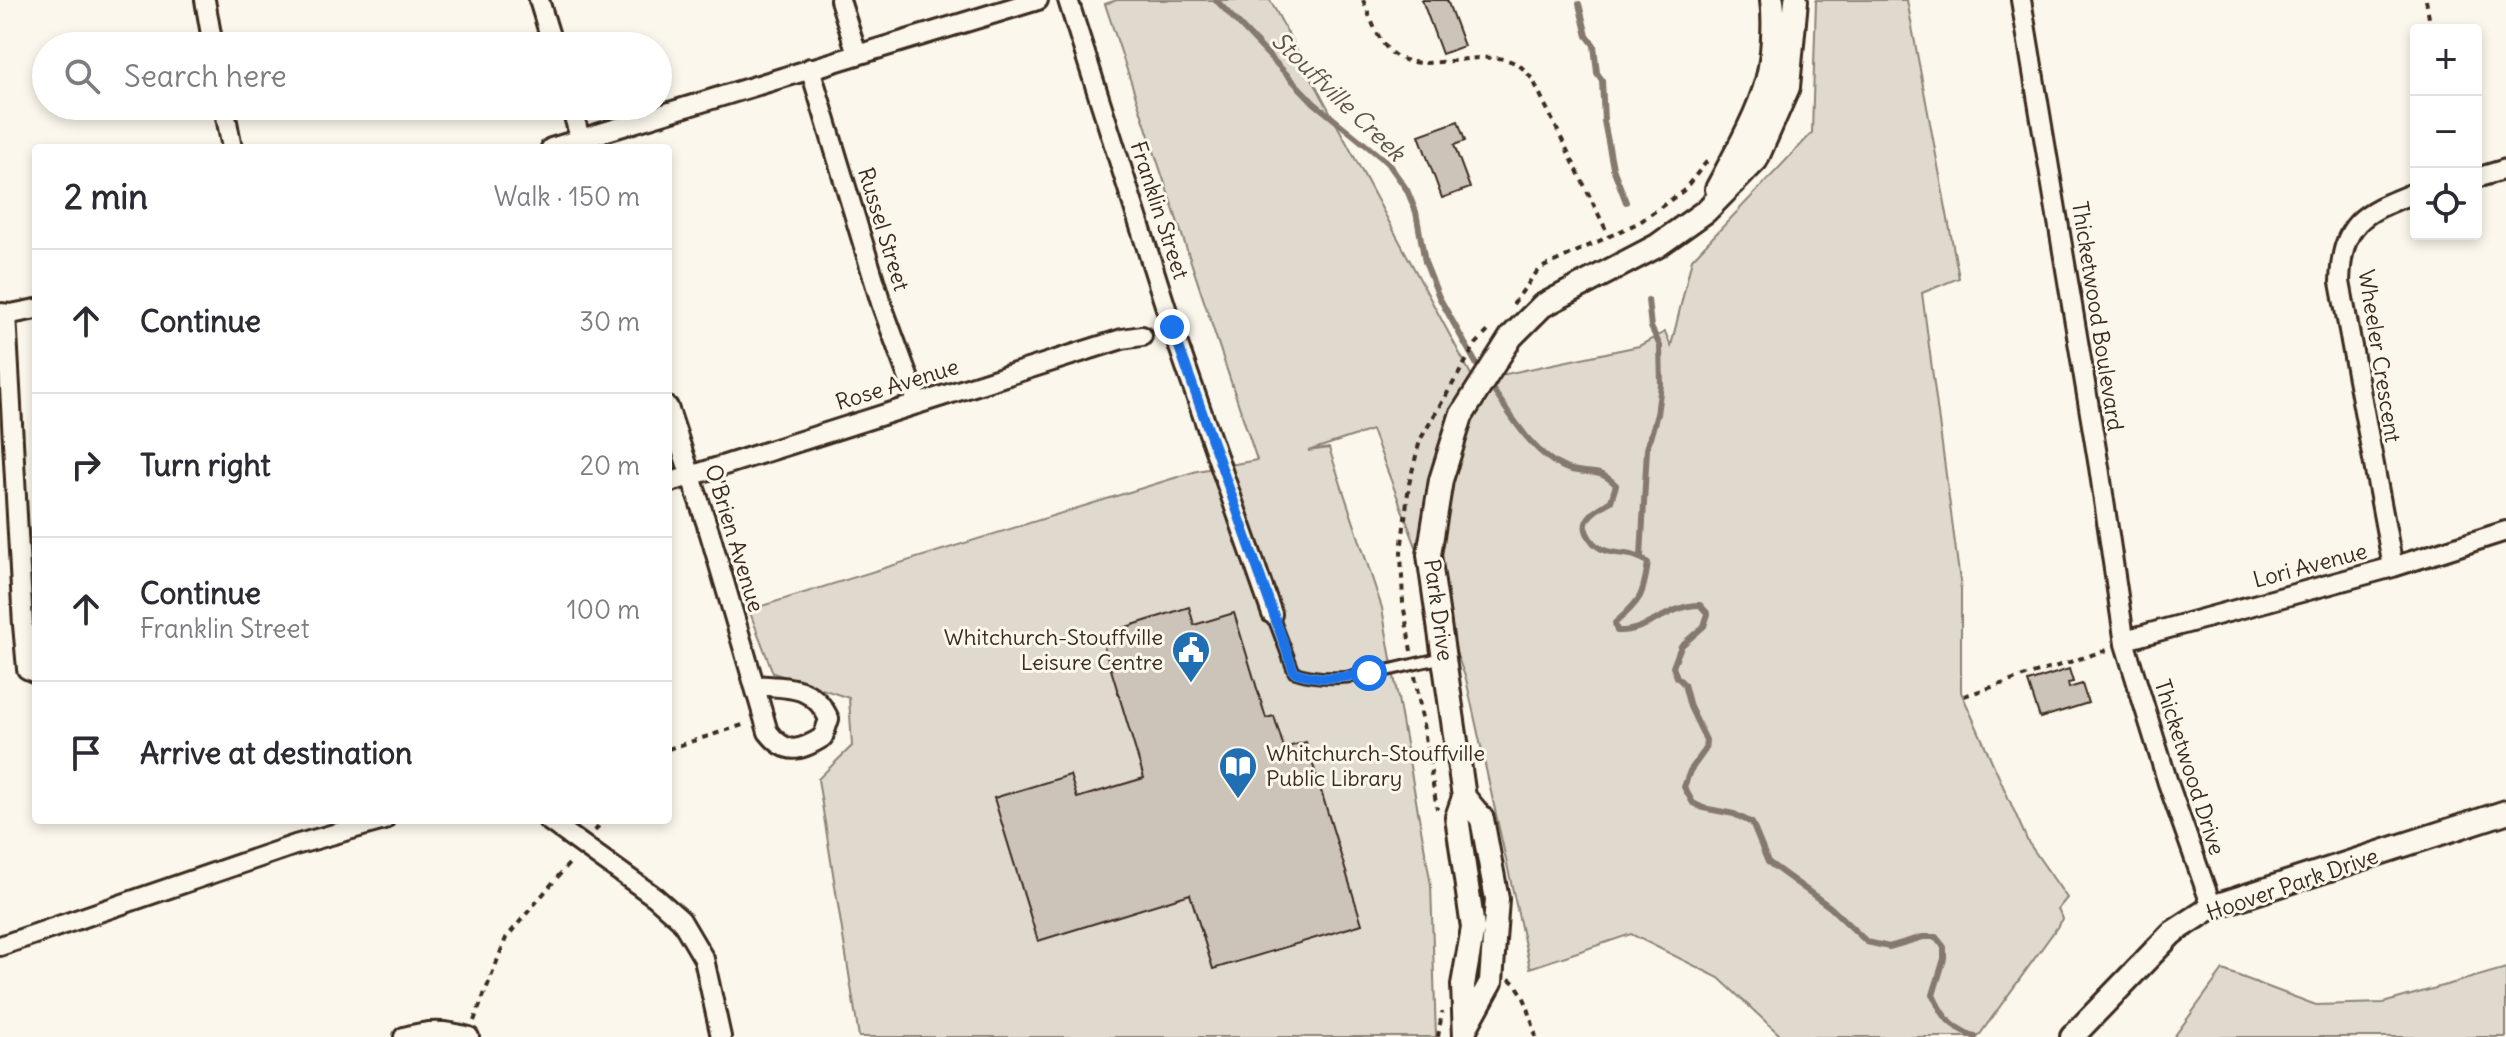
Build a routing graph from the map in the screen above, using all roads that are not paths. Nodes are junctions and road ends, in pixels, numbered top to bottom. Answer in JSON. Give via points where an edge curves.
{"nodes":[{"id":1,"x":205,"y":0,"type":"edge"},
{"id":2,"x":539,"y":0,"type":"edge"},
{"id":3,"x":840,"y":0,"type":"edge"},
{"id":4,"x":1038,"y":0,"type":"edge"},
{"id":5,"x":1068,"y":0,"type":"edge"},
{"id":6,"x":1772,"y":0,"type":"edge"},
{"id":7,"x":1796,"y":0,"type":"edge"},
{"id":8,"x":2021,"y":0,"type":"edge"},
{"id":9,"x":211,"y":32,"type":"edge"},
{"id":10,"x":549,"y":32,"type":"edge"},
{"id":11,"x":857,"y":54,"type":"junction"},
{"id":12,"x":810,"y":68,"type":"junction"},
{"id":13,"x":672,"y":113,"type":"edge"},
{"id":14,"x":227,"y":120,"type":"edge"},
{"id":15,"x":575,"y":120,"type":"edge"},
{"id":16,"x":652,"y":120,"type":"edge"},
{"id":17,"x":582,"y":143,"type":"edge"},
{"id":18,"x":231,"y":144,"type":"edge"},
{"id":19,"x":2506,"y":169,"type":"edge"},
{"id":20,"x":2482,"y":176,"type":"edge"},
{"id":21,"x":2410,"y":194,"type":"edge"},
{"id":22,"x":1706,"y":211,"type":"junction"},
{"id":23,"x":32,"y":309,"type":"edge"},
{"id":24,"x":3,"y":313,"type":"edge"},
{"id":25,"x":1142,"y":336,"type":"dead end"},
{"id":26,"x":918,"y":404,"type":"junction"},
{"id":27,"x":672,"y":419,"type":"edge"},
{"id":28,"x":690,"y":475,"type":"junction"},
{"id":29,"x":672,"y":482,"type":"edge"},
{"id":30,"x":2506,"y":531,"type":"edge"},
{"id":31,"x":2393,"y":567,"type":"junction"},
{"id":32,"x":1272,"y":614,"type":"joint"},
{"id":33,"x":2125,"y":642,"type":"junction"},
{"id":34,"x":1445,"y":657,"type":"junction"},
{"id":35,"x":32,"y":671,"type":"edge"},
{"id":36,"x":754,"y":685,"type":"junction"},
{"id":37,"x":2506,"y":812,"type":"edge"},
{"id":38,"x":370,"y":824,"type":"edge"},
{"id":39,"x":553,"y":824,"type":"edge"},
{"id":40,"x":2212,"y":907,"type":"junction"},
{"id":41,"x":0,"y":946,"type":"edge"},
{"id":42,"x":471,"y":1031,"type":"edge"},
{"id":43,"x":1465,"y":1034,"type":"edge"},
{"id":44,"x":404,"y":1037,"type":"edge"},
{"id":45,"x":721,"y":1037,"type":"edge"},
{"id":46,"x":2072,"y":1037,"type":"edge"}],
"edges":[{"from":1,"to":9,"type":"street"},
{"from":2,"to":10,"type":"street"},
{"from":3,"to":11,"type":"street"},
{"from":4,"to":11,"type":"street"},
{"from":5,"to":32,"type":"street","name":"Franklin Street","via":[[1172,327]]},
{"from":6,"to":22,"type":"street","name":"Park Drive","via":[[1768,80]]},
{"from":7,"to":22,"type":"street","name":"Park Drive","via":[[1788,87],[1756,160]]},
{"from":8,"to":33,"type":"street","name":"Thicketwood Boulevard"},
{"from":11,"to":12,"type":"street"},
{"from":12,"to":13,"type":"street"},
{"from":12,"to":26,"type":"street","name":"Russel Street","via":[[881,303]]},
{"from":14,"to":18,"type":"street"},
{"from":15,"to":17,"type":"street"},
{"from":16,"to":17,"type":"street"},
{"from":19,"to":20,"type":"street"},
{"from":21,"to":31,"type":"street","name":"Wheeler Crescent","via":[[2356,223],[2341,252],[2340,282]]},
{"from":22,"to":34,"type":"street","name":"Park Drive","via":[[1657,246],[1502,331],[1461,416],[1441,480],[1429,555]]},
{"from":23,"to":24,"type":"street"},
{"from":24,"to":35,"type":"street","via":[[25,651]]},
{"from":25,"to":26,"type":"street","name":"Rose Avenue"},
{"from":26,"to":28,"type":"street","name":"Rose Avenue"},
{"from":27,"to":28,"type":"street","name":"O'Brien Avenue"},
{"from":28,"to":29,"type":"street","name":"Rose Avenue"},
{"from":28,"to":36,"type":"street","name":"O'Brien Avenue"},
{"from":30,"to":31,"type":"street","name":"Lori Avenue"},
{"from":31,"to":33,"type":"street","name":"Lori Avenue"},
{"from":32,"to":34,"type":"lane","via":[[1294,672],[1311,677],[1335,679]]},
{"from":33,"to":40,"type":"street","name":"Thicketwood Drive"},
{"from":34,"to":43,"type":"street","name":"Park Drive","via":[[1464,797],[1482,819],[1497,899],[1491,982]]},
{"from":36,"to":36,"type":"street","name":"O'Brien Avenue","via":[[809,693],[822,702],[829,719],[823,737],[792,750],[779,746],[768,732]]},
{"from":37,"to":40,"type":"street","name":"Hoover Park Drive"},
{"from":38,"to":41,"type":"street"},
{"from":39,"to":45,"type":"street","via":[[681,920],[704,959]]},
{"from":40,"to":46,"type":"street","name":"Hoover Park Drive","via":[[2172,933]]},
{"from":42,"to":44,"type":"street","via":[[425,1031]]}]}
